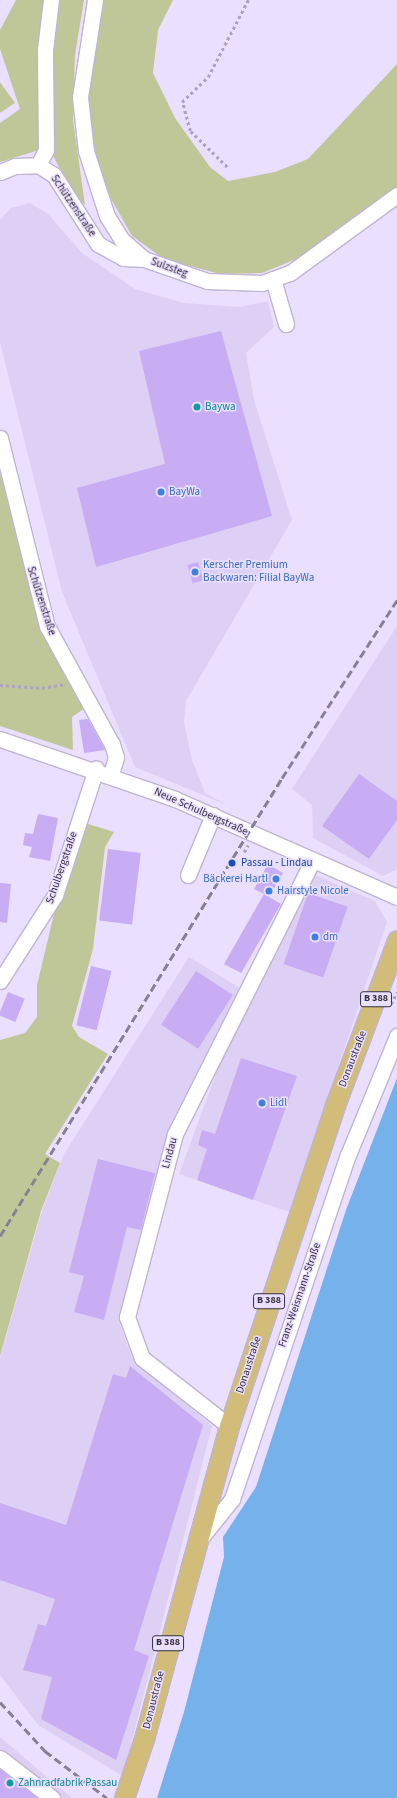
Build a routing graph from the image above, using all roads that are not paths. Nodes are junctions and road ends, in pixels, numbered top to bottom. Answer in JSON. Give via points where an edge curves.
{"nodes":[{"id":1,"x":51,"y":0,"type":"edge"},
{"id":2,"x":95,"y":0,"type":"edge"},
{"id":3,"x":38,"y":165,"type":"junction"},
{"id":4,"x":0,"y":172,"type":"edge"},
{"id":5,"x":397,"y":195,"type":"edge"},
{"id":6,"x":144,"y":259,"type":"junction"},
{"id":7,"x":273,"y":279,"type":"junction"},
{"id":8,"x":286,"y":324,"type":"dead end"},
{"id":9,"x":0,"y":438,"type":"edge"},
{"id":10,"x":0,"y":739,"type":"edge"},
{"id":11,"x":96,"y":769,"type":"junction"},
{"id":12,"x":111,"y":774,"type":"junction"},
{"id":13,"x":213,"y":815,"type":"junction"},
{"id":14,"x":312,"y":862,"type":"junction"},
{"id":15,"x":188,"y":875,"type":"dead end"},
{"id":16,"x":397,"y":897,"type":"edge"},
{"id":17,"x":397,"y":940,"type":"edge"},
{"id":18,"x":0,"y":981,"type":"edge"},
{"id":19,"x":397,"y":1036,"type":"edge"},
{"id":20,"x":229,"y":1426,"type":"junction"},
{"id":21,"x":193,"y":1548,"type":"junction"},
{"id":22,"x":0,"y":1758,"type":"edge"},
{"id":23,"x":52,"y":1798,"type":"edge"},
{"id":24,"x":124,"y":1798,"type":"edge"}],
"edges":[{"from":1,"to":3,"type":"street","via":[[45,50],[46,150]]},
{"from":2,"to":6,"type":"street","name":"Sulzsteg","via":[[80,97],[86,151],[107,216],[122,240]]},
{"from":3,"to":4,"type":"street","via":[[15,166]]},
{"from":3,"to":6,"type":"street","name":"Schützenstraße","via":[[54,175],[98,244],[124,258]]},
{"from":5,"to":7,"type":"street","name":"Sulzsteg","via":[[325,250],[290,273]]},
{"from":6,"to":7,"type":"street","name":"Sulzsteg","via":[[207,280],[238,284]]},
{"from":7,"to":8,"type":"street"},
{"from":9,"to":12,"type":"street","name":"Schützenstraße","via":[[47,626],[112,744],[116,757]]},
{"from":10,"to":11,"type":"street","name":"Neue Schulbergstraße"},
{"from":11,"to":12,"type":"street","name":"Neue Schulbergstraße"},
{"from":11,"to":18,"type":"street","name":"Schulbergstraße","via":[[55,895]]},
{"from":12,"to":13,"type":"street","name":"Neue Schulbergstraße"},
{"from":13,"to":14,"type":"street","name":"Neue Schulbergstraße"},
{"from":13,"to":15,"type":"street"},
{"from":14,"to":16,"type":"street","name":"Neue Schulbergstraße"},
{"from":14,"to":20,"type":"street","name":"Lindau","via":[[175,1134],[127,1317],[142,1358]]},
{"from":17,"to":20,"type":"main road","name":"Donaustraße","number":"B 388","via":[[331,1115]]},
{"from":19,"to":21,"type":"street","name":"Franz-Weismann-Straße","via":[[348,1155],[232,1499]]},
{"from":20,"to":21,"type":"main road","name":"Donaustraße","number":"B 388"},
{"from":21,"to":24,"type":"main road","name":"Donaustraße","number":"B 388","via":[[144,1739]]},
{"from":22,"to":23,"type":"street"}]}
